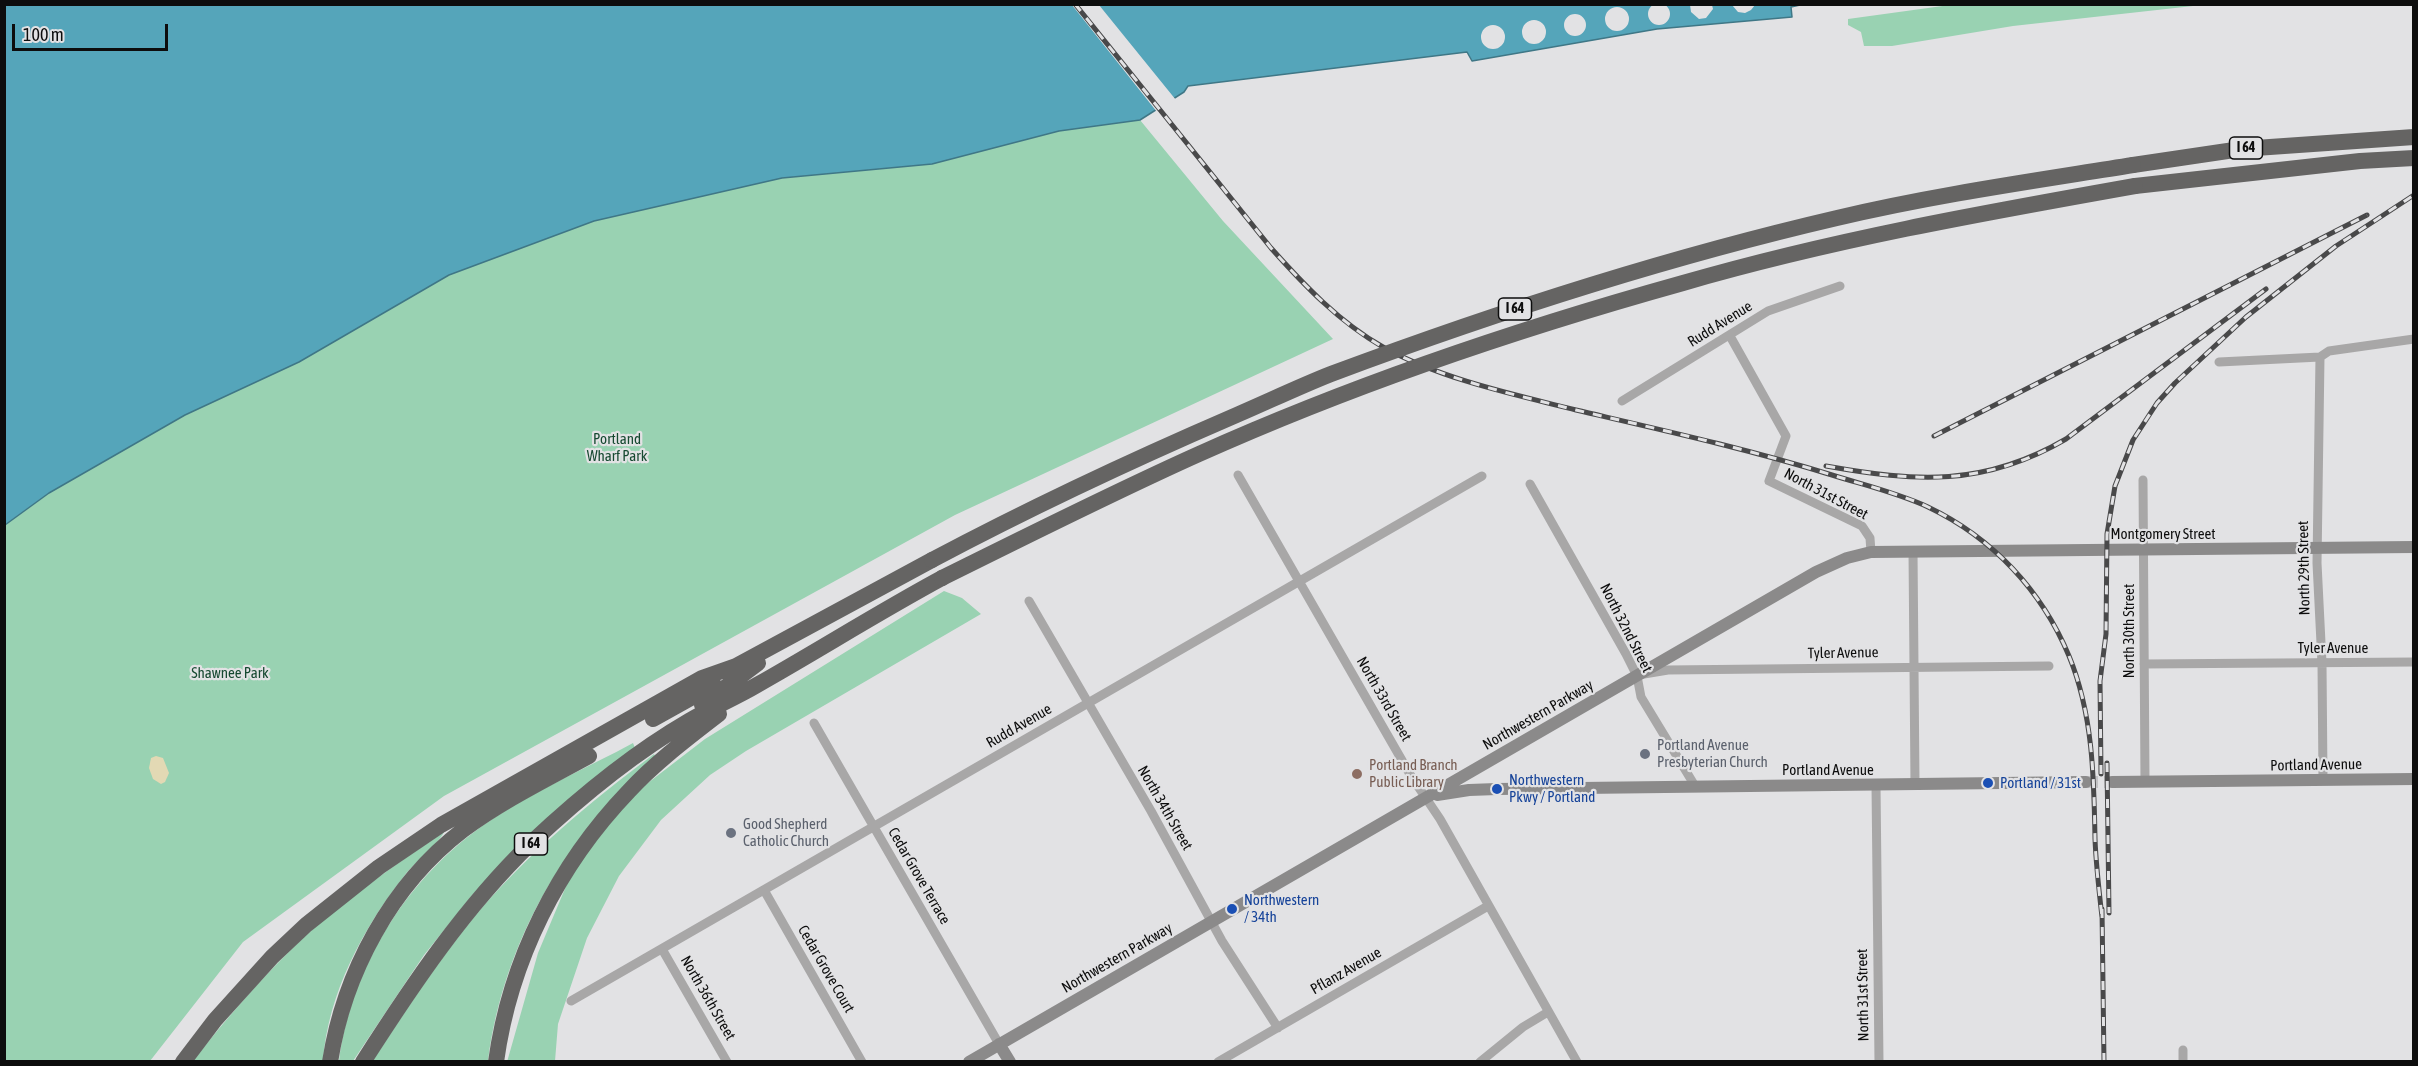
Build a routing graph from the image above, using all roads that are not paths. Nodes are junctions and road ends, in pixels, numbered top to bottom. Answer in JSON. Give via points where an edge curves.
{"nodes":[{"id":1,"x":2414,"y":137,"type":"edge"},
{"id":2,"x":2414,"y":158,"type":"edge"},
{"id":3,"x":1840,"y":286,"type":"dead end"},
{"id":4,"x":1730,"y":336,"type":"junction"},
{"id":5,"x":2414,"y":339,"type":"edge"},
{"id":6,"x":2320,"y":357,"type":"junction"},
{"id":7,"x":2219,"y":362,"type":"dead end"},
{"id":8,"x":1622,"y":401,"type":"dead end"},
{"id":9,"x":1238,"y":475,"type":"dead end"},
{"id":10,"x":1482,"y":476,"type":"dead end"},
{"id":11,"x":2143,"y":480,"type":"dead end"},
{"id":12,"x":1530,"y":484,"type":"dead end"},
{"id":13,"x":2414,"y":547,"type":"edge"},
{"id":14,"x":2317,"y":548,"type":"junction"},
{"id":15,"x":2144,"y":549,"type":"junction"},
{"id":16,"x":1913,"y":551,"type":"junction"},
{"id":17,"x":1871,"y":552,"type":"junction"},
{"id":18,"x":1299,"y":581,"type":"junction"},
{"id":19,"x":1029,"y":601,"type":"dead end"},
{"id":20,"x":813,"y":624,"type":"junction"},
{"id":21,"x":2414,"y":662,"type":"edge"},
{"id":22,"x":2322,"y":663,"type":"junction"},
{"id":23,"x":2144,"y":664,"type":"junction"},
{"id":24,"x":736,"y":666,"type":"junction"},
{"id":25,"x":2049,"y":666,"type":"dead end"},
{"id":26,"x":1913,"y":667,"type":"junction"},
{"id":27,"x":1636,"y":676,"type":"junction"},
{"id":28,"x":756,"y":686,"type":"junction"},
{"id":29,"x":1088,"y":703,"type":"junction"},
{"id":30,"x":814,"y":723,"type":"dead end"},
{"id":31,"x":2414,"y":779,"type":"edge"},
{"id":32,"x":2323,"y":780,"type":"junction"},
{"id":33,"x":2086,"y":782,"type":"tunnel mouth"},
{"id":34,"x":2112,"y":782,"type":"tunnel mouth"},
{"id":35,"x":2145,"y":782,"type":"junction"},
{"id":36,"x":1915,"y":784,"type":"junction"},
{"id":37,"x":1876,"y":785,"type":"junction"},
{"id":38,"x":1695,"y":786,"type":"junction"},
{"id":39,"x":1427,"y":797,"type":"junction"},
{"id":40,"x":874,"y":827,"type":"junction"},
{"id":41,"x":764,"y":890,"type":"junction"},
{"id":42,"x":1488,"y":906,"type":"junction"},
{"id":43,"x":1211,"y":921,"type":"junction"},
{"id":44,"x":662,"y":949,"type":"junction"},
{"id":45,"x":571,"y":1001,"type":"dead end"},
{"id":46,"x":1548,"y":1012,"type":"junction"},
{"id":47,"x":1278,"y":1028,"type":"junction"},
{"id":48,"x":999,"y":1044,"type":"junction"},
{"id":49,"x":2183,"y":1050,"type":"dead end"},
{"id":50,"x":183,"y":1062,"type":"edge"},
{"id":51,"x":330,"y":1062,"type":"edge"},
{"id":52,"x":356,"y":1062,"type":"edge"},
{"id":53,"x":363,"y":1062,"type":"edge"},
{"id":54,"x":496,"y":1062,"type":"edge"},
{"id":55,"x":727,"y":1062,"type":"edge"},
{"id":56,"x":862,"y":1062,"type":"edge"},
{"id":57,"x":969,"y":1062,"type":"edge"},
{"id":58,"x":1010,"y":1062,"type":"edge"},
{"id":59,"x":1218,"y":1062,"type":"edge"},
{"id":60,"x":1480,"y":1062,"type":"edge"},
{"id":61,"x":1577,"y":1062,"type":"edge"},
{"id":62,"x":1879,"y":1062,"type":"edge"},
{"id":63,"x":2183,"y":1062,"type":"edge"}],
"edges":[{"from":1,"to":20,"type":"highway","number":"I 64","bridge":true,"via":[[2241,149],[2133,165],[1902,204],[1692,254],[1525,305],[1330,375],[1039,504]]},
{"from":2,"to":28,"type":"highway","number":"I 64","bridge":true,"via":[[2135,186],[1951,219],[1825,246],[1683,283],[1514,334],[1370,385],[1199,454],[942,579]]},
{"from":3,"to":4,"type":"street","name":"Rudd Avenue","via":[[1768,311]]},
{"from":4,"to":8,"type":"street","name":"Rudd Avenue"},
{"from":4,"to":17,"type":"street","name":"North 31st Street","via":[[1786,436],[1769,481],[1862,526],[1870,538]]},
{"from":5,"to":6,"type":"street","via":[[2330,351]]},
{"from":6,"to":7,"type":"street"},
{"from":6,"to":14,"type":"street","name":"North 29th Street"},
{"from":9,"to":18,"type":"street","name":"North 33rd Street"},
{"from":10,"to":18,"type":"street","name":"Rudd Avenue"},
{"from":11,"to":15,"type":"street","name":"North 30th Street"},
{"from":12,"to":27,"type":"street","name":"North 32nd Street"},
{"from":13,"to":14,"type":"street","name":"Montgomery Street"},
{"from":14,"to":15,"type":"street","name":"Montgomery Street"},
{"from":14,"to":22,"type":"street","name":"North 29th Street"},
{"from":15,"to":16,"type":"street","name":"Montgomery Street"},
{"from":15,"to":23,"type":"street","name":"North 30th Street"},
{"from":16,"to":17,"type":"street","name":"Northwestern Parkway"},
{"from":16,"to":26,"type":"street"},
{"from":17,"to":27,"type":"street","name":"Northwestern Parkway","via":[[1816,572]]},
{"from":18,"to":29,"type":"street","name":"Rudd Avenue"},
{"from":18,"to":39,"type":"street","name":"North 33rd Street","via":[[1411,776]]},
{"from":19,"to":29,"type":"street","name":"North 34th Street"},
{"from":20,"to":24,"type":"highway","number":"I 64"},
{"from":20,"to":52,"type":"highway","via":[[581,791],[522,844],[450,926]]},
{"from":21,"to":22,"type":"street","name":"Tyler Avenue"},
{"from":22,"to":23,"type":"street","name":"Tyler Avenue"},
{"from":22,"to":32,"type":"street","name":"North 29th Street"},
{"from":23,"to":35,"type":"street","name":"North 30th Street"},
{"from":24,"to":50,"type":"highway","number":"I 64","via":[[702,678],[441,825],[379,867],[272,957]]},
{"from":24,"to":51,"type":"highway","via":[[718,683],[492,810],[441,849],[403,891],[372,939],[348,990]]},
{"from":25,"to":26,"type":"street","name":"Tyler Avenue"},
{"from":26,"to":27,"type":"street","name":"Tyler Avenue","via":[[1668,670]]},
{"from":26,"to":36,"type":"street"},
{"from":27,"to":38,"type":"street","name":"North 32nd Street","via":[[1641,697]]},
{"from":27,"to":39,"type":"street","name":"Northwestern Parkway"},
{"from":28,"to":53,"type":"highway","number":"I 64","via":[[689,721],[650,747],[586,794],[531,844],[479,898],[444,942]]},
{"from":28,"to":54,"type":"highway","via":[[649,771],[581,848],[529,943],[510,997]]},
{"from":29,"to":40,"type":"street","name":"Rudd Avenue"},
{"from":29,"to":43,"type":"street","name":"North 34th Street"},
{"from":30,"to":40,"type":"street","name":"Cedar Grove Terrace"},
{"from":31,"to":32,"type":"street","name":"Portland Avenue"},
{"from":32,"to":35,"type":"street","name":"Portland Avenue"},
{"from":33,"to":36,"type":"street","name":"Portland Avenue"},
{"from":34,"to":35,"type":"street","name":"Portland Avenue"},
{"from":36,"to":37,"type":"street","name":"Portland Avenue"},
{"from":37,"to":38,"type":"street","name":"Portland Avenue"},
{"from":37,"to":62,"type":"street","name":"North 31st Street"},
{"from":38,"to":39,"type":"street","name":"Portland Avenue","via":[[1469,790]]},
{"from":39,"to":42,"type":"street","name":"North 33rd Street"},
{"from":39,"to":43,"type":"street","name":"Northwestern Parkway"},
{"from":40,"to":41,"type":"street","name":"Rudd Avenue"},
{"from":40,"to":48,"type":"street","name":"Cedar Grove Terrace"},
{"from":41,"to":44,"type":"street","name":"Rudd Avenue"},
{"from":41,"to":56,"type":"street","name":"Cedar Grove Court"},
{"from":42,"to":46,"type":"street","name":"North 33rd Street"},
{"from":42,"to":47,"type":"street","name":"Pflanz Avenue"},
{"from":43,"to":47,"type":"street","name":"North 34th Street"},
{"from":43,"to":48,"type":"street","name":"Northwestern Parkway"},
{"from":44,"to":45,"type":"street","name":"Rudd Avenue"},
{"from":44,"to":55,"type":"street","name":"North 36th Street"},
{"from":46,"to":60,"type":"street"},
{"from":46,"to":61,"type":"street","name":"North 33rd Street"},
{"from":47,"to":59,"type":"street","name":"Pflanz Avenue"},
{"from":48,"to":57,"type":"street","name":"Northwestern Parkway"},
{"from":48,"to":58,"type":"street"},
{"from":49,"to":63,"type":"street"}]}
